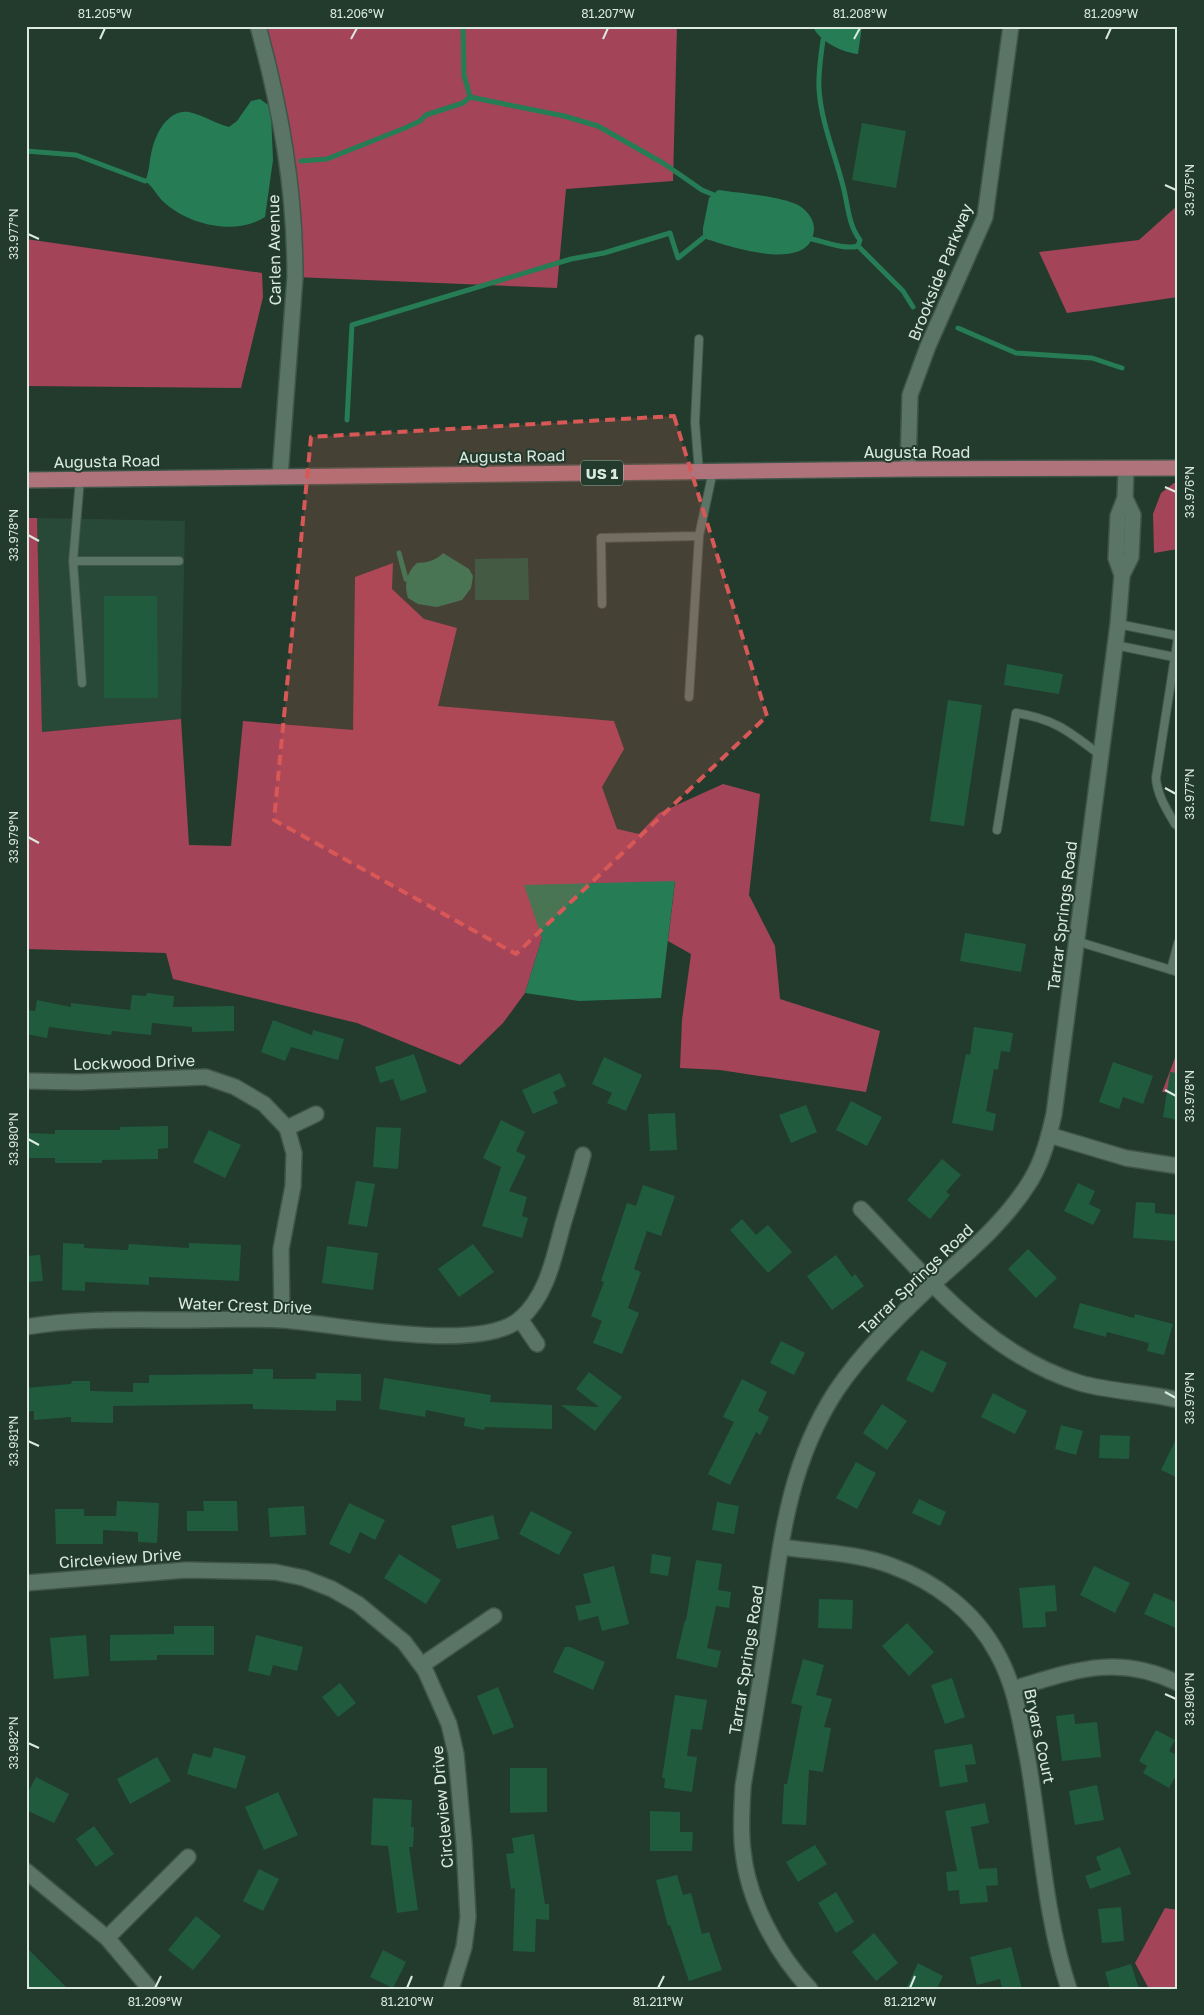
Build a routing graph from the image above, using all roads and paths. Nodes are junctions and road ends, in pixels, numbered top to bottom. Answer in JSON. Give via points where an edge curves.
{"nodes":[{"id":1,"x":258,"y":26,"type":"edge"},
{"id":2,"x":1011,"y":26,"type":"edge"},
{"id":3,"x":699,"y":339,"type":"dead end"},
{"id":4,"x":1178,"y":468,"type":"edge"},
{"id":5,"x":908,"y":469,"type":"junction"},
{"id":6,"x":1126,"y":469,"type":"junction"},
{"id":7,"x":706,"y":472,"type":"junction"},
{"id":8,"x":280,"y":476,"type":"junction"},
{"id":9,"x":80,"y":479,"type":"junction"},
{"id":10,"x":26,"y":480,"type":"edge"},
{"id":11,"x":699,"y":536,"type":"junction"},
{"id":12,"x":73,"y":561,"type":"junction"},
{"id":13,"x":179,"y":562,"type":"dead end"},
{"id":14,"x":602,"y":604,"type":"dead end"},
{"id":15,"x":1118,"y":624,"type":"junction"},
{"id":16,"x":1178,"y":636,"type":"edge"},
{"id":17,"x":1115,"y":645,"type":"junction"},
{"id":18,"x":1174,"y":657,"type":"junction"},
{"id":19,"x":82,"y":683,"type":"dead end"},
{"id":20,"x":689,"y":697,"type":"dead end"},
{"id":21,"x":1100,"y":755,"type":"junction"},
{"id":22,"x":1178,"y":826,"type":"edge"},
{"id":23,"x":997,"y":830,"type":"dead end"},
{"id":24,"x":1076,"y":941,"type":"junction"},
{"id":25,"x":1178,"y":943,"type":"edge"},
{"id":26,"x":1174,"y":971,"type":"edge"},
{"id":27,"x":26,"y":1081,"type":"edge"},
{"id":28,"x":316,"y":1114,"type":"dead end"},
{"id":29,"x":287,"y":1128,"type":"junction"},
{"id":30,"x":1049,"y":1136,"type":"junction"},
{"id":31,"x":583,"y":1155,"type":"dead end"},
{"id":32,"x":1178,"y":1166,"type":"edge"},
{"id":33,"x":862,"y":1209,"type":"dead end"},
{"id":34,"x":934,"y":1284,"type":"junction"},
{"id":35,"x":520,"y":1319,"type":"junction"},
{"id":36,"x":282,"y":1320,"type":"junction"},
{"id":37,"x":26,"y":1327,"type":"edge"},
{"id":38,"x":538,"y":1344,"type":"dead end"},
{"id":39,"x":1178,"y":1400,"type":"edge"},
{"id":40,"x":780,"y":1547,"type":"junction"},
{"id":41,"x":26,"y":1583,"type":"edge"},
{"id":42,"x":494,"y":1616,"type":"dead end"},
{"id":43,"x":422,"y":1665,"type":"junction"},
{"id":44,"x":1178,"y":1683,"type":"edge"},
{"id":45,"x":1013,"y":1689,"type":"junction"},
{"id":46,"x":188,"y":1857,"type":"dead end"},
{"id":47,"x":26,"y":1871,"type":"edge"},
{"id":48,"x":107,"y":1938,"type":"junction"},
{"id":49,"x":807,"y":1988,"type":"edge"},
{"id":50,"x":150,"y":1989,"type":"edge"},
{"id":51,"x":451,"y":1989,"type":"edge"},
{"id":52,"x":1069,"y":1989,"type":"edge"}],
"edges":[{"from":1,"to":8,"type":"street","name":"Carlen Avenue","via":[[290,172],[294,247]]},
{"from":2,"to":5,"type":"street","name":"Brookside Parkway","via":[[984,217],[910,395]]},
{"from":3,"to":7,"type":"lane","via":[[695,422]]},
{"from":4,"to":6,"type":"main road","name":"Augusta Road","number":"US 1"},
{"from":5,"to":6,"type":"main road","name":"Augusta Road","number":"US 1"},
{"from":5,"to":7,"type":"main road","name":"Augusta Road","number":"US 1"},
{"from":6,"to":15,"type":"street","name":"Tarrar Springs Road","via":[[1125,498],[1133,515],[1131,556],[1122,575]]},
{"from":7,"to":8,"type":"main road","name":"Augusta Road","number":"US 1"},
{"from":7,"to":11,"type":"lane"},
{"from":8,"to":9,"type":"main road","name":"Augusta Road","number":"US 1"},
{"from":9,"to":10,"type":"main road","name":"Augusta Road","number":"US 1"},
{"from":9,"to":12,"type":"lane"},
{"from":11,"to":14,"type":"lane","via":[[601,538]]},
{"from":11,"to":20,"type":"lane"},
{"from":12,"to":13,"type":"lane"},
{"from":12,"to":19,"type":"lane"},
{"from":15,"to":16,"type":"lane"},
{"from":15,"to":17,"type":"street","name":"Tarrar Springs Road"},
{"from":16,"to":18,"type":"lane"},
{"from":17,"to":18,"type":"lane"},
{"from":17,"to":21,"type":"street","name":"Tarrar Springs Road"},
{"from":18,"to":22,"type":"lane","via":[[1156,788]]},
{"from":21,"to":23,"type":"lane","via":[[1053,722],[1016,713]]},
{"from":21,"to":24,"type":"street","name":"Tarrar Springs Road"},
{"from":24,"to":26,"type":"lane"},
{"from":24,"to":30,"type":"street","name":"Tarrar Springs Road"},
{"from":25,"to":26,"type":"lane"},
{"from":27,"to":29,"type":"street","name":"Lockwood Drive","via":[[206,1077],[250,1093]]},
{"from":28,"to":29,"type":"street"},
{"from":29,"to":36,"type":"street","name":"Lockwood Drive","via":[[294,1153],[294,1178],[281,1249]]},
{"from":30,"to":32,"type":"street","via":[[1126,1158]]},
{"from":30,"to":34,"type":"street","name":"Tarrar Springs Road","via":[[1032,1179],[1014,1205],[994,1229]]},
{"from":31,"to":35,"type":"street","name":"Water Crest Drive","via":[[552,1266],[543,1288]]},
{"from":33,"to":34,"type":"street"},
{"from":34,"to":39,"type":"street","via":[[971,1322],[996,1341],[1051,1372],[1111,1390]]},
{"from":34,"to":40,"type":"street","name":"Tarrar Springs Road","via":[[874,1343],[824,1412],[795,1477]]},
{"from":35,"to":36,"type":"street","name":"Water Crest Drive","via":[[489,1333],[441,1336]]},
{"from":35,"to":38,"type":"street"},
{"from":36,"to":37,"type":"street","name":"Water Crest Drive","via":[[101,1320]]},
{"from":40,"to":45,"type":"street","name":"Bryars Court","via":[[860,1558],[890,1565],[919,1577],[945,1594],[979,1626],[997,1652]]},
{"from":40,"to":49,"type":"street","name":"Tarrar Springs Road","via":[[743,1786],[741,1819],[746,1869],[755,1900],[778,1945]]},
{"from":41,"to":43,"type":"street","name":"Circleview Drive","via":[[186,1570],[275,1572],[304,1578],[358,1604],[404,1642]]},
{"from":42,"to":43,"type":"street"},
{"from":43,"to":51,"type":"street","name":"Circleview Drive","via":[[450,1724],[457,1764],[468,1917],[464,1947]]},
{"from":44,"to":45,"type":"street","via":[[1137,1669],[1106,1667],[1075,1671]]},
{"from":45,"to":52,"type":"street","name":"Bryars Court","via":[[1033,1788],[1054,1932]]},
{"from":46,"to":48,"type":"street"},
{"from":47,"to":48,"type":"street"},
{"from":48,"to":50,"type":"street"}]}
